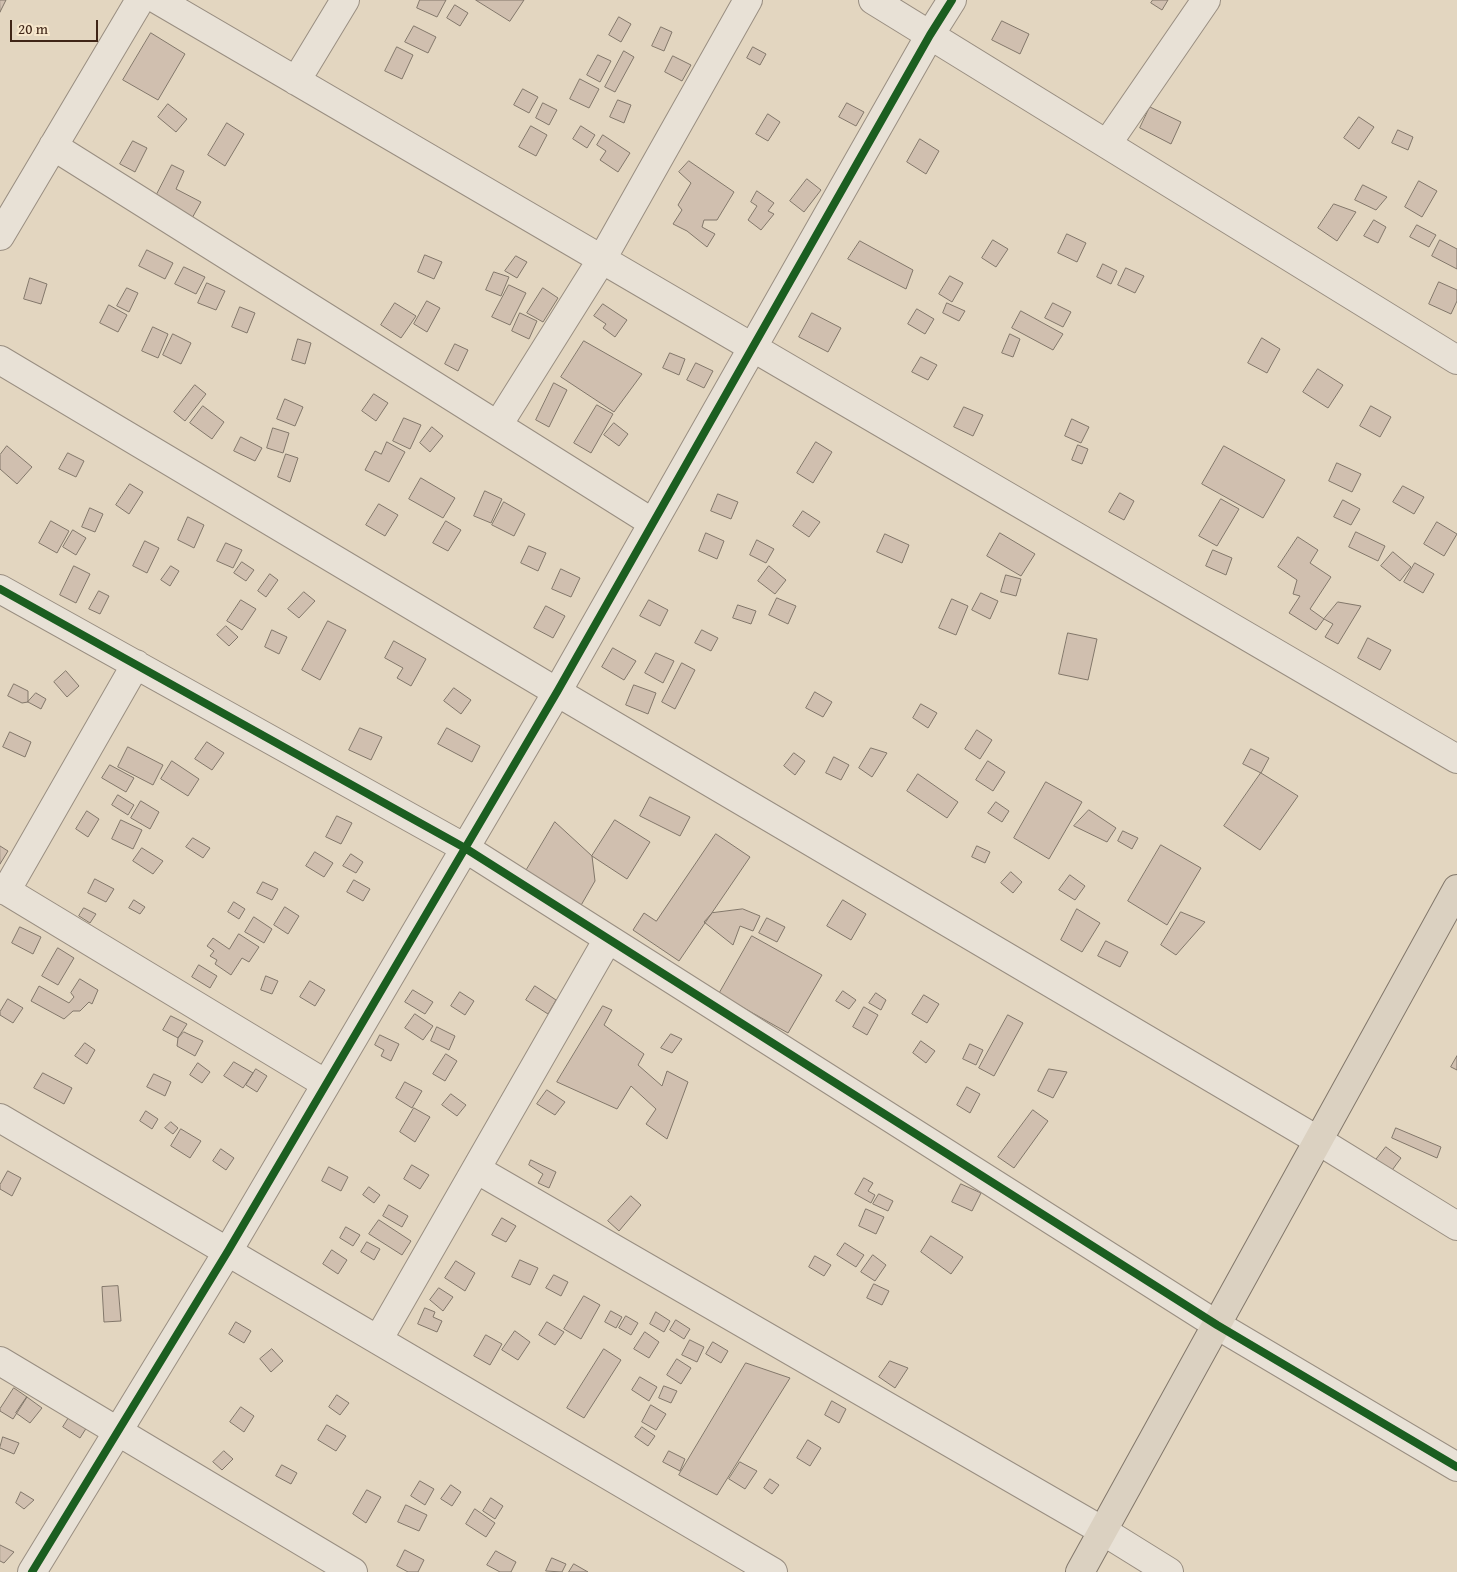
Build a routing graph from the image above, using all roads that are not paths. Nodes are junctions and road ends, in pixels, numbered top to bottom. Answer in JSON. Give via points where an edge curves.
{"nodes":[{"id":1,"x":140,"y":0,"type":"edge"},
{"id":2,"x":158,"y":0,"type":"edge"},
{"id":3,"x":345,"y":0,"type":"edge"},
{"id":4,"x":748,"y":0,"type":"edge"},
{"id":5,"x":873,"y":0,"type":"edge"},
{"id":6,"x":952,"y":0,"type":"edge"},
{"id":7,"x":1206,"y":0,"type":"edge"},
{"id":8,"x":930,"y":35,"type":"junction"},
{"id":9,"x":296,"y":81,"type":"junction"},
{"id":10,"x":1107,"y":144,"type":"junction"},
{"id":11,"x":53,"y":146,"type":"junction"},
{"id":12,"x":0,"y":236,"type":"edge"},
{"id":13,"x":602,"y":260,"type":"junction"},
{"id":14,"x":753,"y":348,"type":"junction"},
{"id":15,"x":0,"y":360,"type":"edge"},
{"id":16,"x":1457,"y":360,"type":"edge"},
{"id":17,"x":498,"y":425,"type":"junction"},
{"id":18,"x":653,"y":523,"type":"junction"},
{"id":19,"x":0,"y":588,"type":"edge"},
{"id":20,"x":136,"y":664,"type":"junction"},
{"id":21,"x":557,"y":692,"type":"junction"},
{"id":22,"x":1457,"y":758,"type":"edge"},
{"id":23,"x":465,"y":848,"type":"junction"},
{"id":24,"x":3,"y":889,"type":"edge"},
{"id":25,"x":1457,"y":889,"type":"edge"},
{"id":26,"x":608,"y":939,"type":"junction"},
{"id":27,"x":326,"y":1084,"type":"junction"},
{"id":28,"x":0,"y":1118,"type":"edge"},
{"id":29,"x":1319,"y":1141,"type":"junction"},
{"id":30,"x":476,"y":1169,"type":"junction"},
{"id":31,"x":1457,"y":1226,"type":"edge"},
{"id":32,"x":228,"y":1252,"type":"junction"},
{"id":33,"x":1217,"y":1324,"type":"junction"},
{"id":34,"x":378,"y":1340,"type":"junction"},
{"id":35,"x":0,"y":1361,"type":"edge"},
{"id":36,"x":118,"y":1432,"type":"junction"},
{"id":37,"x":1457,"y":1467,"type":"edge"},
{"id":38,"x":1102,"y":1531,"type":"junction"},
{"id":39,"x":32,"y":1572,"type":"edge"},
{"id":40,"x":353,"y":1572,"type":"edge"},
{"id":41,"x":773,"y":1572,"type":"edge"},
{"id":42,"x":1080,"y":1572,"type":"edge"},
{"id":43,"x":1169,"y":1572,"type":"edge"}],
"edges":[{"from":1,"to":11,"type":"street"},
{"from":2,"to":9,"type":"street"},
{"from":3,"to":9,"type":"street"},
{"from":4,"to":13,"type":"street"},
{"from":5,"to":8,"type":"street"},
{"from":6,"to":8,"type":"street"},
{"from":7,"to":10,"type":"street"},
{"from":8,"to":10,"type":"street"},
{"from":8,"to":14,"type":"street"},
{"from":9,"to":13,"type":"street"},
{"from":10,"to":16,"type":"street"},
{"from":11,"to":12,"type":"street"},
{"from":11,"to":17,"type":"street"},
{"from":13,"to":14,"type":"street"},
{"from":13,"to":17,"type":"street"},
{"from":14,"to":18,"type":"street"},
{"from":14,"to":22,"type":"street"},
{"from":15,"to":21,"type":"street"},
{"from":17,"to":18,"type":"street"},
{"from":18,"to":21,"type":"street"},
{"from":19,"to":20,"type":"street"},
{"from":20,"to":23,"type":"street"},
{"from":20,"to":24,"type":"street"},
{"from":21,"to":23,"type":"street"},
{"from":21,"to":29,"type":"street"},
{"from":23,"to":26,"type":"street"},
{"from":23,"to":27,"type":"street"},
{"from":24,"to":27,"type":"street"},
{"from":25,"to":29,"type":"main road"},
{"from":26,"to":30,"type":"street"},
{"from":26,"to":33,"type":"street"},
{"from":27,"to":32,"type":"street"},
{"from":28,"to":32,"type":"street"},
{"from":29,"to":31,"type":"street"},
{"from":29,"to":33,"type":"main road"},
{"from":30,"to":34,"type":"street"},
{"from":30,"to":38,"type":"street"},
{"from":32,"to":34,"type":"street"},
{"from":32,"to":36,"type":"street"},
{"from":33,"to":37,"type":"street"},
{"from":33,"to":38,"type":"main road"},
{"from":34,"to":41,"type":"street"},
{"from":35,"to":36,"type":"street"},
{"from":36,"to":39,"type":"street"},
{"from":36,"to":40,"type":"street"},
{"from":38,"to":42,"type":"main road"},
{"from":38,"to":43,"type":"street"}]}
